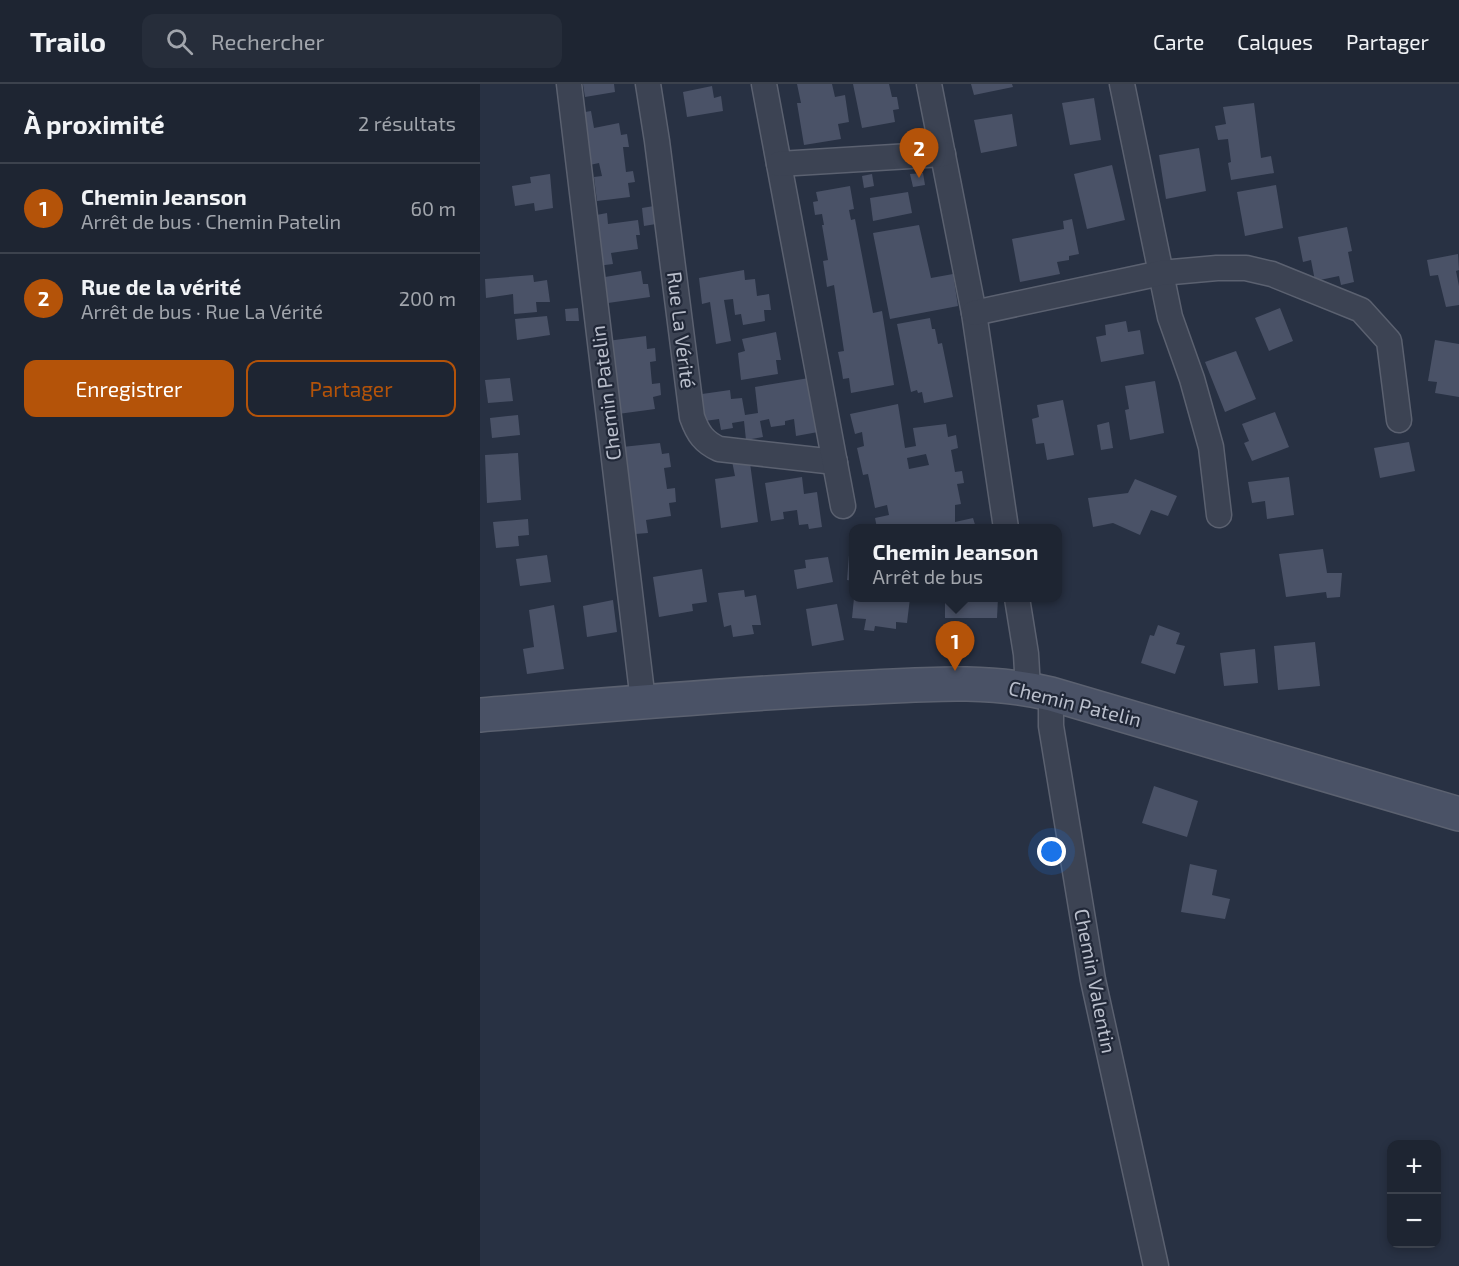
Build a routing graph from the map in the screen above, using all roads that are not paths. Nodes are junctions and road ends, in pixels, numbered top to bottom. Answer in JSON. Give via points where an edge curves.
{"nodes":[{"id":1,"x":569,"y":84,"type":"edge"},
{"id":2,"x":648,"y":84,"type":"edge"},
{"id":3,"x":764,"y":84,"type":"edge"},
{"id":4,"x":929,"y":84,"type":"edge"},
{"id":5,"x":1122,"y":84,"type":"edge"},
{"id":6,"x":943,"y":154,"type":"junction"},
{"id":7,"x":779,"y":164,"type":"junction"},
{"id":8,"x":1161,"y":273,"type":"junction"},
{"id":9,"x":974,"y":313,"type":"junction"},
{"id":10,"x":1399,"y":420,"type":"dead end"},
{"id":11,"x":835,"y":462,"type":"junction"},
{"id":12,"x":843,"y":507,"type":"dead end"},
{"id":13,"x":1219,"y":515,"type":"dead end"},
{"id":14,"x":1005,"y":524,"type":"edge"},
{"id":15,"x":1018,"y":602,"type":"edge"},
{"id":16,"x":1039,"y":691,"type":"junction"},
{"id":17,"x":643,"y":701,"type":"junction"},
{"id":18,"x":480,"y":715,"type":"edge"},
{"id":19,"x":1459,"y":814,"type":"edge"},
{"id":20,"x":1156,"y":1266,"type":"edge"}],
"edges":[{"from":1,"to":17,"type":"street","name":"Chemin Patelin"},
{"from":2,"to":11,"type":"street","name":"Rue La Vérité","via":[[692,417],[698,432],[706,443],[719,449]]},
{"from":3,"to":7,"type":"street"},
{"from":4,"to":6,"type":"street"},
{"from":5,"to":8,"type":"street"},
{"from":6,"to":7,"type":"street"},
{"from":6,"to":9,"type":"street"},
{"from":7,"to":11,"type":"street"},
{"from":8,"to":9,"type":"street"},
{"from":8,"to":10,"type":"street","via":[[1246,268],[1272,274],[1361,310],[1389,341]]},
{"from":8,"to":13,"type":"street","via":[[1170,317],[1210,447]]},
{"from":9,"to":14,"type":"street"},
{"from":11,"to":12,"type":"street"},
{"from":15,"to":16,"type":"street","name":"Chemin Valentin","via":[[1026,654]]},
{"from":16,"to":17,"type":"main road","name":"Chemin Patelin","via":[[997,684],[956,684]]},
{"from":16,"to":19,"type":"main road","name":"Chemin Patelin"},
{"from":16,"to":20,"type":"street","name":"Chemin Valentin","via":[[1051,726],[1093,980]]},
{"from":17,"to":18,"type":"main road","name":"Chemin Patelin"}]}
